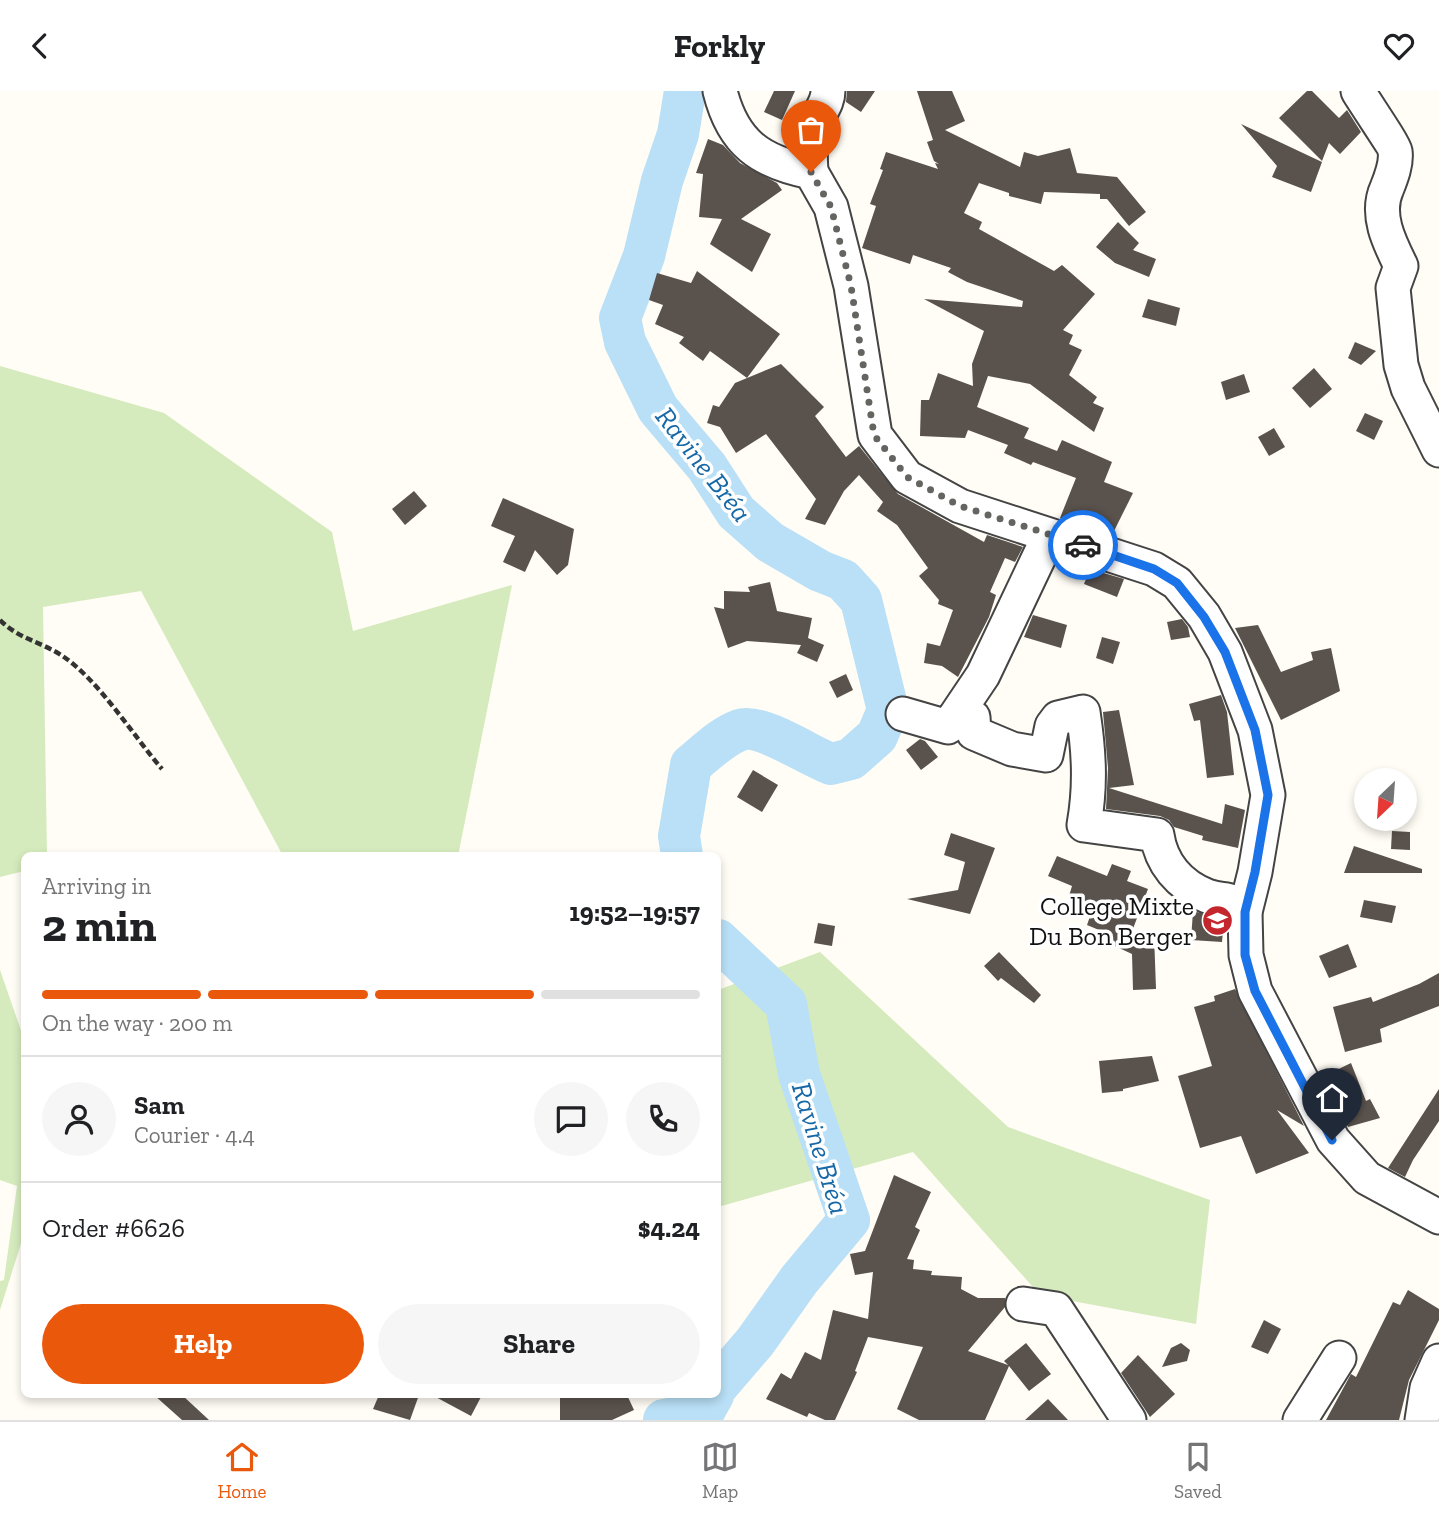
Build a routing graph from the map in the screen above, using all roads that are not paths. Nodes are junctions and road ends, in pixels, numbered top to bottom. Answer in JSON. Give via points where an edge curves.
{"nodes":[{"id":1,"x":720,"y":91,"type":"edge"},
{"id":2,"x":828,"y":91,"type":"edge"},
{"id":3,"x":1358,"y":91,"type":"edge"},
{"id":4,"x":811,"y":172,"type":"junction"},
{"id":5,"x":1439,"y":450,"type":"edge"},
{"id":6,"x":1049,"y":536,"type":"junction"},
{"id":7,"x":903,"y":714,"type":"dead end"},
{"id":8,"x":955,"y":717,"type":"junction"},
{"id":9,"x":1245,"y":912,"type":"junction"},
{"id":10,"x":1439,"y":1217,"type":"edge"},
{"id":11,"x":1023,"y":1304,"type":"dead end"},
{"id":12,"x":1339,"y":1358,"type":"dead end"},
{"id":13,"x":1439,"y":1361,"type":"edge"},
{"id":14,"x":1129,"y":1420,"type":"edge"},
{"id":15,"x":1300,"y":1420,"type":"edge"},
{"id":16,"x":1422,"y":1420,"type":"edge"}],
"edges":[{"from":1,"to":4,"type":"street","via":[[726,115],[743,143],[780,166]]},
{"from":2,"to":4,"type":"street","via":[[809,149]]},
{"from":3,"to":5,"type":"street","via":[[1395,150],[1384,208],[1385,235],[1401,265],[1393,288],[1402,365],[1408,388]]},
{"from":4,"to":6,"type":"street","via":[[831,207],[851,286],[874,435],[907,477],[960,506]]},
{"from":6,"to":8,"type":"street","via":[[1006,631]]},
{"from":6,"to":9,"type":"street","via":[[1154,569],[1177,583],[1225,652],[1255,730],[1268,795]]},
{"from":7,"to":8,"type":"street","via":[[948,727]]},
{"from":8,"to":9,"type":"street","via":[[973,717],[974,733],[1046,755],[1058,718],[1083,712],[1090,757],[1084,825],[1157,835],[1163,859],[1185,883],[1209,897],[1233,899]]},
{"from":9,"to":10,"type":"street","via":[[1245,955],[1255,991],[1332,1140],[1367,1178]]},
{"from":11,"to":14,"type":"street","via":[[1056,1309]]},
{"from":12,"to":15,"type":"street"},
{"from":13,"to":16,"type":"street","via":[[1427,1388]]}]}
